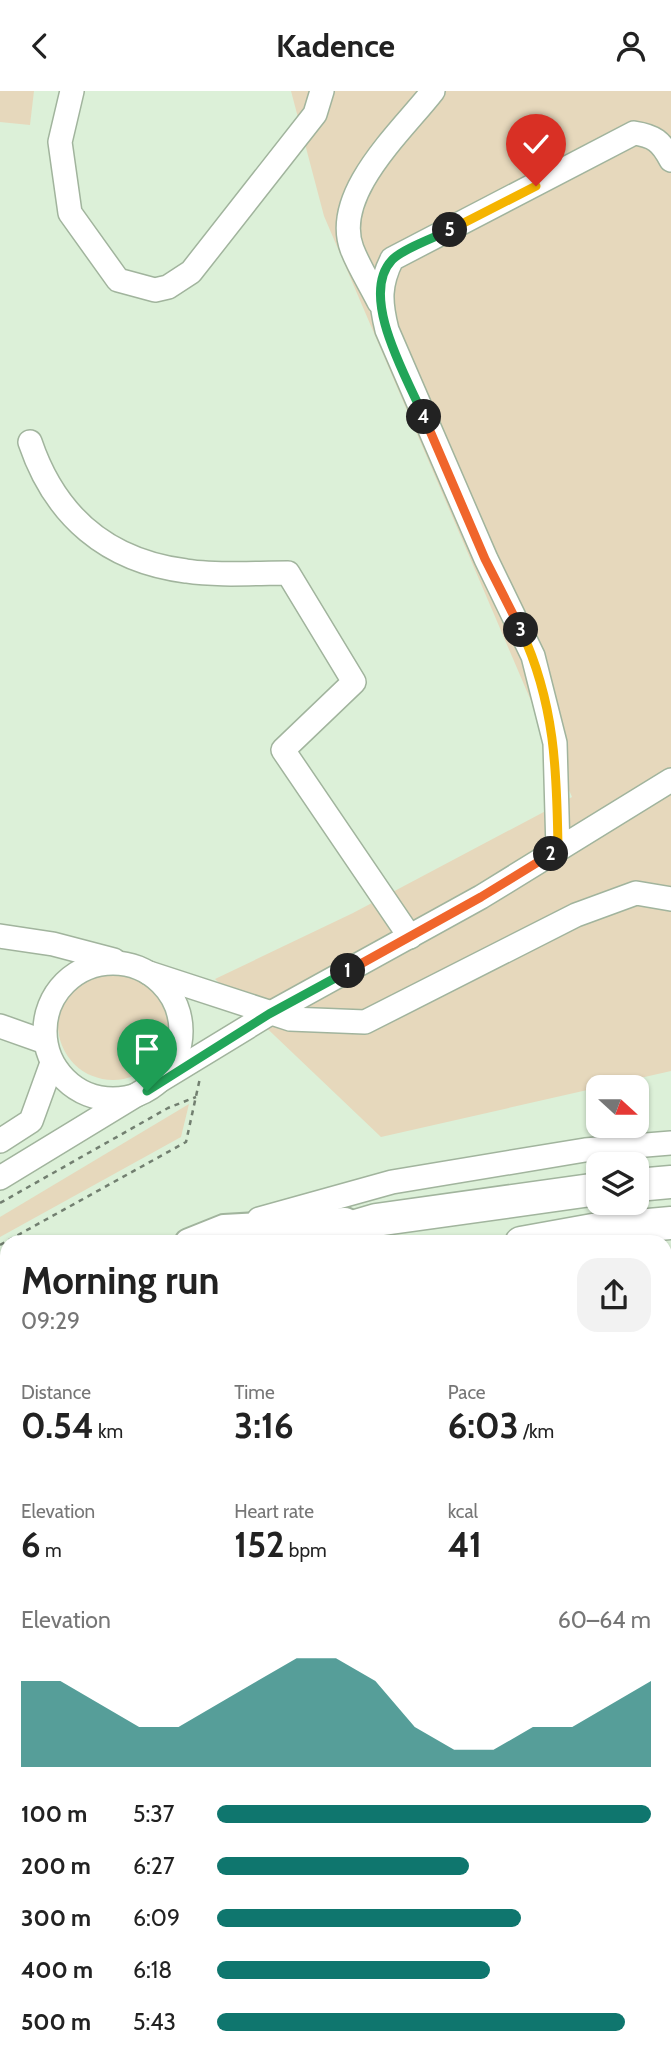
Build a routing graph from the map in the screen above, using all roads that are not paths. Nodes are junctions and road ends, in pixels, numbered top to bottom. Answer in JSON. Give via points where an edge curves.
{"nodes":[{"id":1,"x":72,"y":91,"type":"edge"},
{"id":2,"x":322,"y":91,"type":"edge"},
{"id":3,"x":433,"y":91,"type":"edge"},
{"id":4,"x":671,"y":160,"type":"edge"},
{"id":5,"x":379,"y":302,"type":"junction"},
{"id":6,"x":30,"y":442,"type":"dead end"},
{"id":7,"x":671,"y":780,"type":"edge"},
{"id":8,"x":558,"y":850,"type":"junction"},
{"id":9,"x":671,"y":899,"type":"edge"},
{"id":10,"x":0,"y":936,"type":"edge"},
{"id":11,"x":410,"y":937,"type":"junction"},
{"id":12,"x":127,"y":964,"type":"junction"},
{"id":13,"x":149,"y":973,"type":"junction"},
{"id":14,"x":269,"y":1014,"type":"junction"},
{"id":15,"x":0,"y":1026,"type":"edge"},
{"id":16,"x":49,"y":1053,"type":"junction"},
{"id":17,"x":147,"y":1091,"type":"junction"},
{"id":18,"x":0,"y":1141,"type":"edge"},
{"id":19,"x":671,"y":1143,"type":"edge"},
{"id":20,"x":0,"y":1178,"type":"edge"},
{"id":21,"x":671,"y":1182,"type":"edge"},
{"id":22,"x":649,"y":1184,"type":"edge"},
{"id":23,"x":586,"y":1191,"type":"edge"},
{"id":24,"x":376,"y":1220,"type":"junction"},
{"id":25,"x":671,"y":1223,"type":"edge"},
{"id":26,"x":224,"y":1229,"type":"junction"},
{"id":27,"x":209,"y":1235,"type":"edge"},
{"id":28,"x":325,"y":1235,"type":"edge"},
{"id":29,"x":565,"y":1235,"type":"edge"}],
"edges":[{"from":1,"to":2,"type":"street","via":[[60,142],[70,213],[118,280],[155,290],[191,272],[315,114]]},
{"from":3,"to":5,"type":"street","via":[[370,169],[348,222],[351,247]]},
{"from":4,"to":5,"type":"street","via":[[663,144],[652,136],[634,133],[392,259]]},
{"from":5,"to":8,"type":"street","via":[[485,559],[533,656],[555,743]]},
{"from":6,"to":11,"type":"street","via":[[41,474],[82,527],[128,558],[186,572],[288,573],[354,682],[283,750]]},
{"from":7,"to":8,"type":"street"},
{"from":8,"to":11,"type":"street"},
{"from":9,"to":14,"type":"street","via":[[636,893],[576,915],[365,1022],[316,1022]]},
{"from":10,"to":12,"type":"street","via":[[53,944]]},
{"from":11,"to":14,"type":"street"},
{"from":12,"to":13,"type":"street"},
{"from":12,"to":16,"type":"street","via":[[104,963],[65,982],[45,1020]]},
{"from":13,"to":14,"type":"street"},
{"from":13,"to":17,"type":"street","via":[[167,988],[178,1009],[182,1033],[178,1054],[165,1076]]},
{"from":14,"to":17,"type":"street"},
{"from":15,"to":16,"type":"street"},
{"from":16,"to":17,"type":"street","via":[[65,1080],[82,1093],[103,1100]]},
{"from":16,"to":18,"type":"street","via":[[31,1121]]},
{"from":17,"to":20,"type":"street"},
{"from":19,"to":26,"type":"street","via":[[585,1150],[392,1182]]},
{"from":21,"to":22,"type":"highway"},
{"from":23,"to":24,"type":"highway"},
{"from":24,"to":26,"type":"main road"},
{"from":24,"to":28,"type":"highway"},
{"from":25,"to":29,"type":"highway"},
{"from":26,"to":27,"type":"main road"}]}
